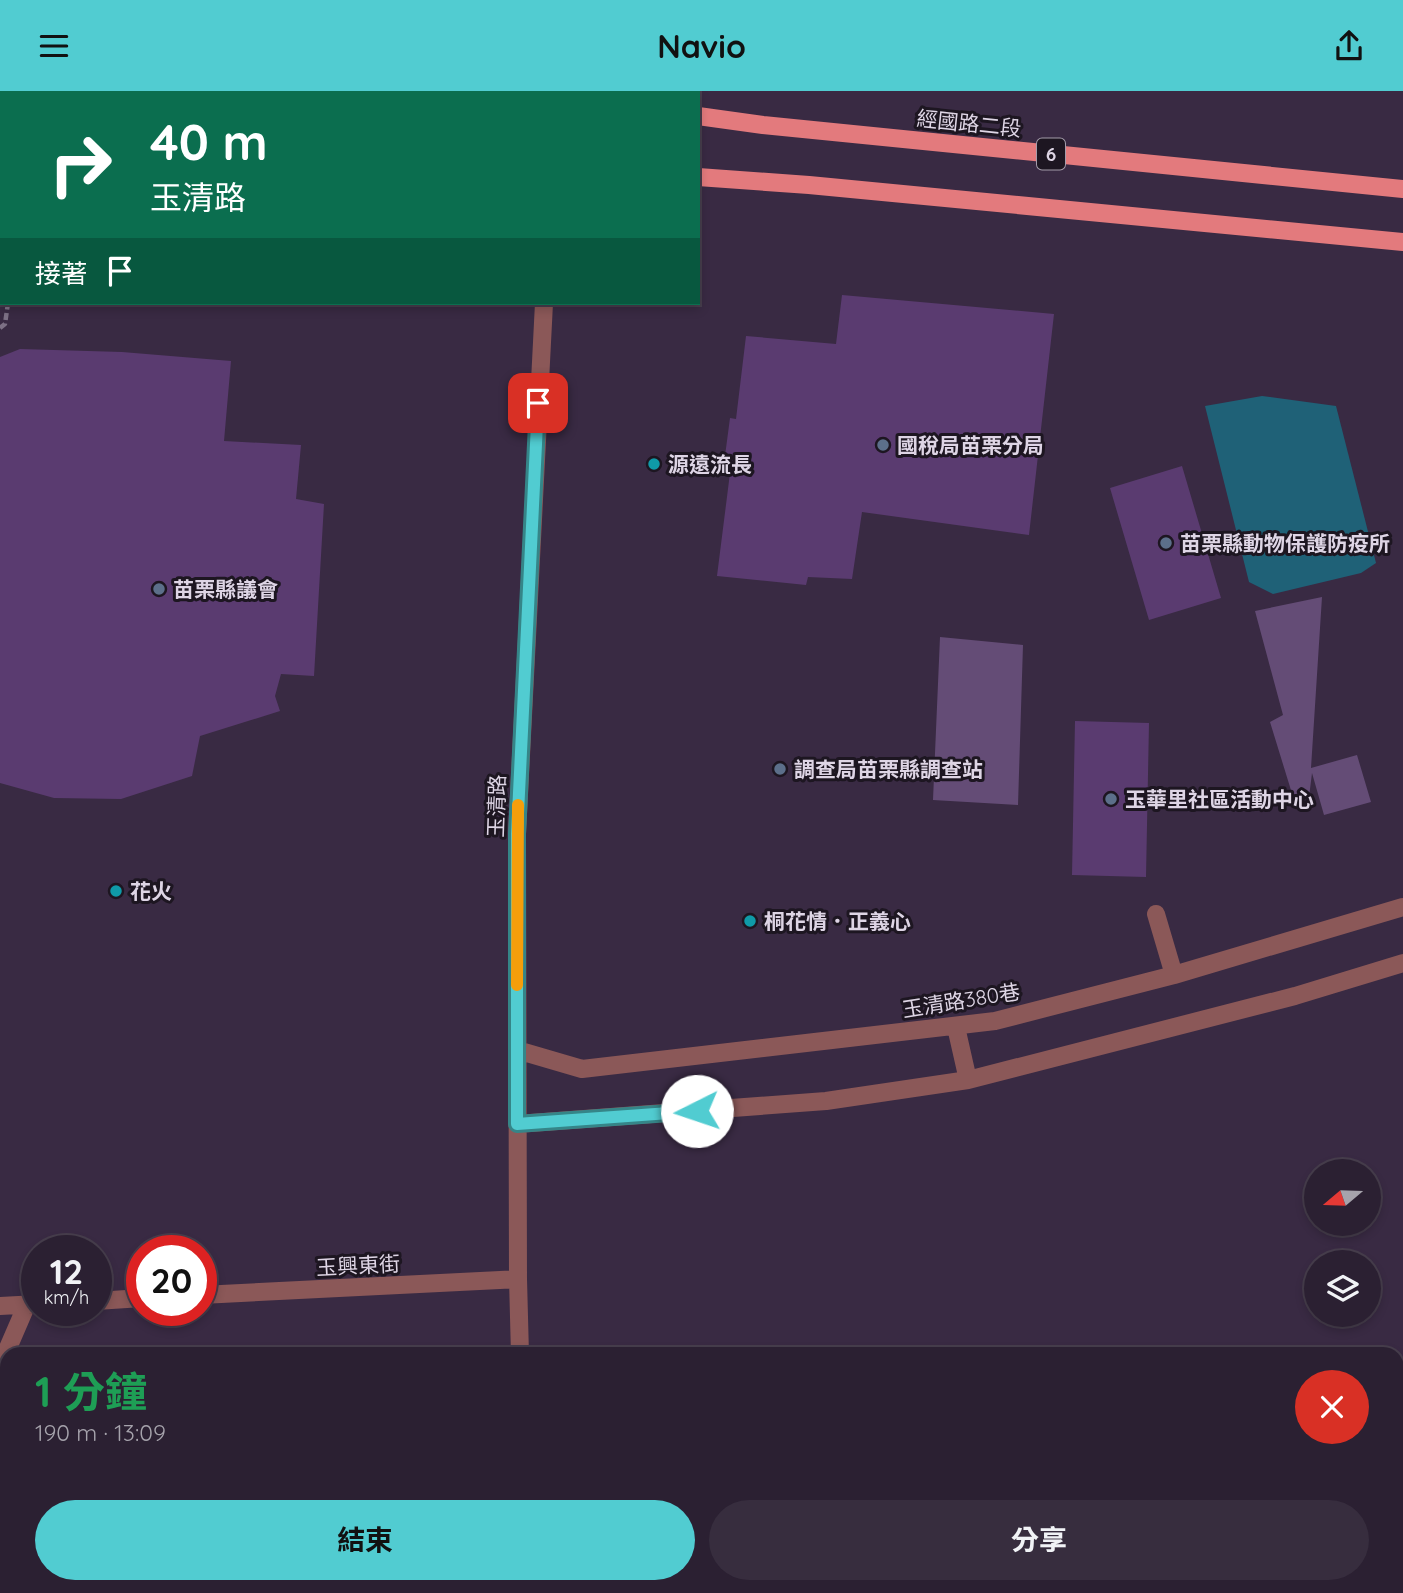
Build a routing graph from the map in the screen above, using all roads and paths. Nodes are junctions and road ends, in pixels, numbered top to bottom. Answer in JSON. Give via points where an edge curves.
{"nodes":[{"id":1,"x":700,"y":116,"type":"edge"},
{"id":2,"x":700,"y":177,"type":"edge"},
{"id":3,"x":1403,"y":189,"type":"edge"},
{"id":4,"x":1403,"y":243,"type":"edge"},
{"id":5,"x":8,"y":305,"type":"edge"},
{"id":6,"x":544,"y":305,"type":"edge"},
{"id":7,"x":0,"y":328,"type":"edge"},
{"id":8,"x":1403,"y":907,"type":"edge"},
{"id":9,"x":1156,"y":914,"type":"dead end"},
{"id":10,"x":1403,"y":963,"type":"edge"},
{"id":11,"x":1174,"y":975,"type":"junction"},
{"id":12,"x":957,"y":1027,"type":"junction"},
{"id":13,"x":517,"y":1050,"type":"junction"},
{"id":14,"x":968,"y":1080,"type":"junction"},
{"id":15,"x":517,"y":1124,"type":"junction"},
{"id":16,"x":518,"y":1279,"type":"junction"},
{"id":17,"x":217,"y":1294,"type":"edge"},
{"id":18,"x":21,"y":1305,"type":"edge"},
{"id":19,"x":0,"y":1306,"type":"edge"},
{"id":20,"x":21,"y":1325,"type":"edge"},
{"id":21,"x":9,"y":1347,"type":"edge"},
{"id":22,"x":520,"y":1347,"type":"edge"}],
"edges":[{"from":1,"to":3,"type":"main road","name":"經國路二段","number":"6"},
{"from":2,"to":4,"type":"main road"},
{"from":5,"to":7,"type":"path"},
{"from":6,"to":13,"type":"street","name":"玉清路","via":[[517,834]]},
{"from":8,"to":11,"type":"street","name":"玉清路380巷"},
{"from":9,"to":11,"type":"street"},
{"from":10,"to":14,"type":"street","via":[[1294,996]]},
{"from":11,"to":12,"type":"street","name":"玉清路380巷"},
{"from":12,"to":13,"type":"street","name":"玉清路380巷","via":[[582,1069]]},
{"from":12,"to":14,"type":"street"},
{"from":13,"to":15,"type":"street","name":"玉清路"},
{"from":14,"to":15,"type":"street","via":[[826,1101]]},
{"from":15,"to":16,"type":"street","name":"玉清路"},
{"from":16,"to":17,"type":"street","name":"玉興東街"},
{"from":16,"to":22,"type":"street","name":"玉清路"},
{"from":18,"to":19,"type":"street"},
{"from":20,"to":21,"type":"street"}]}
